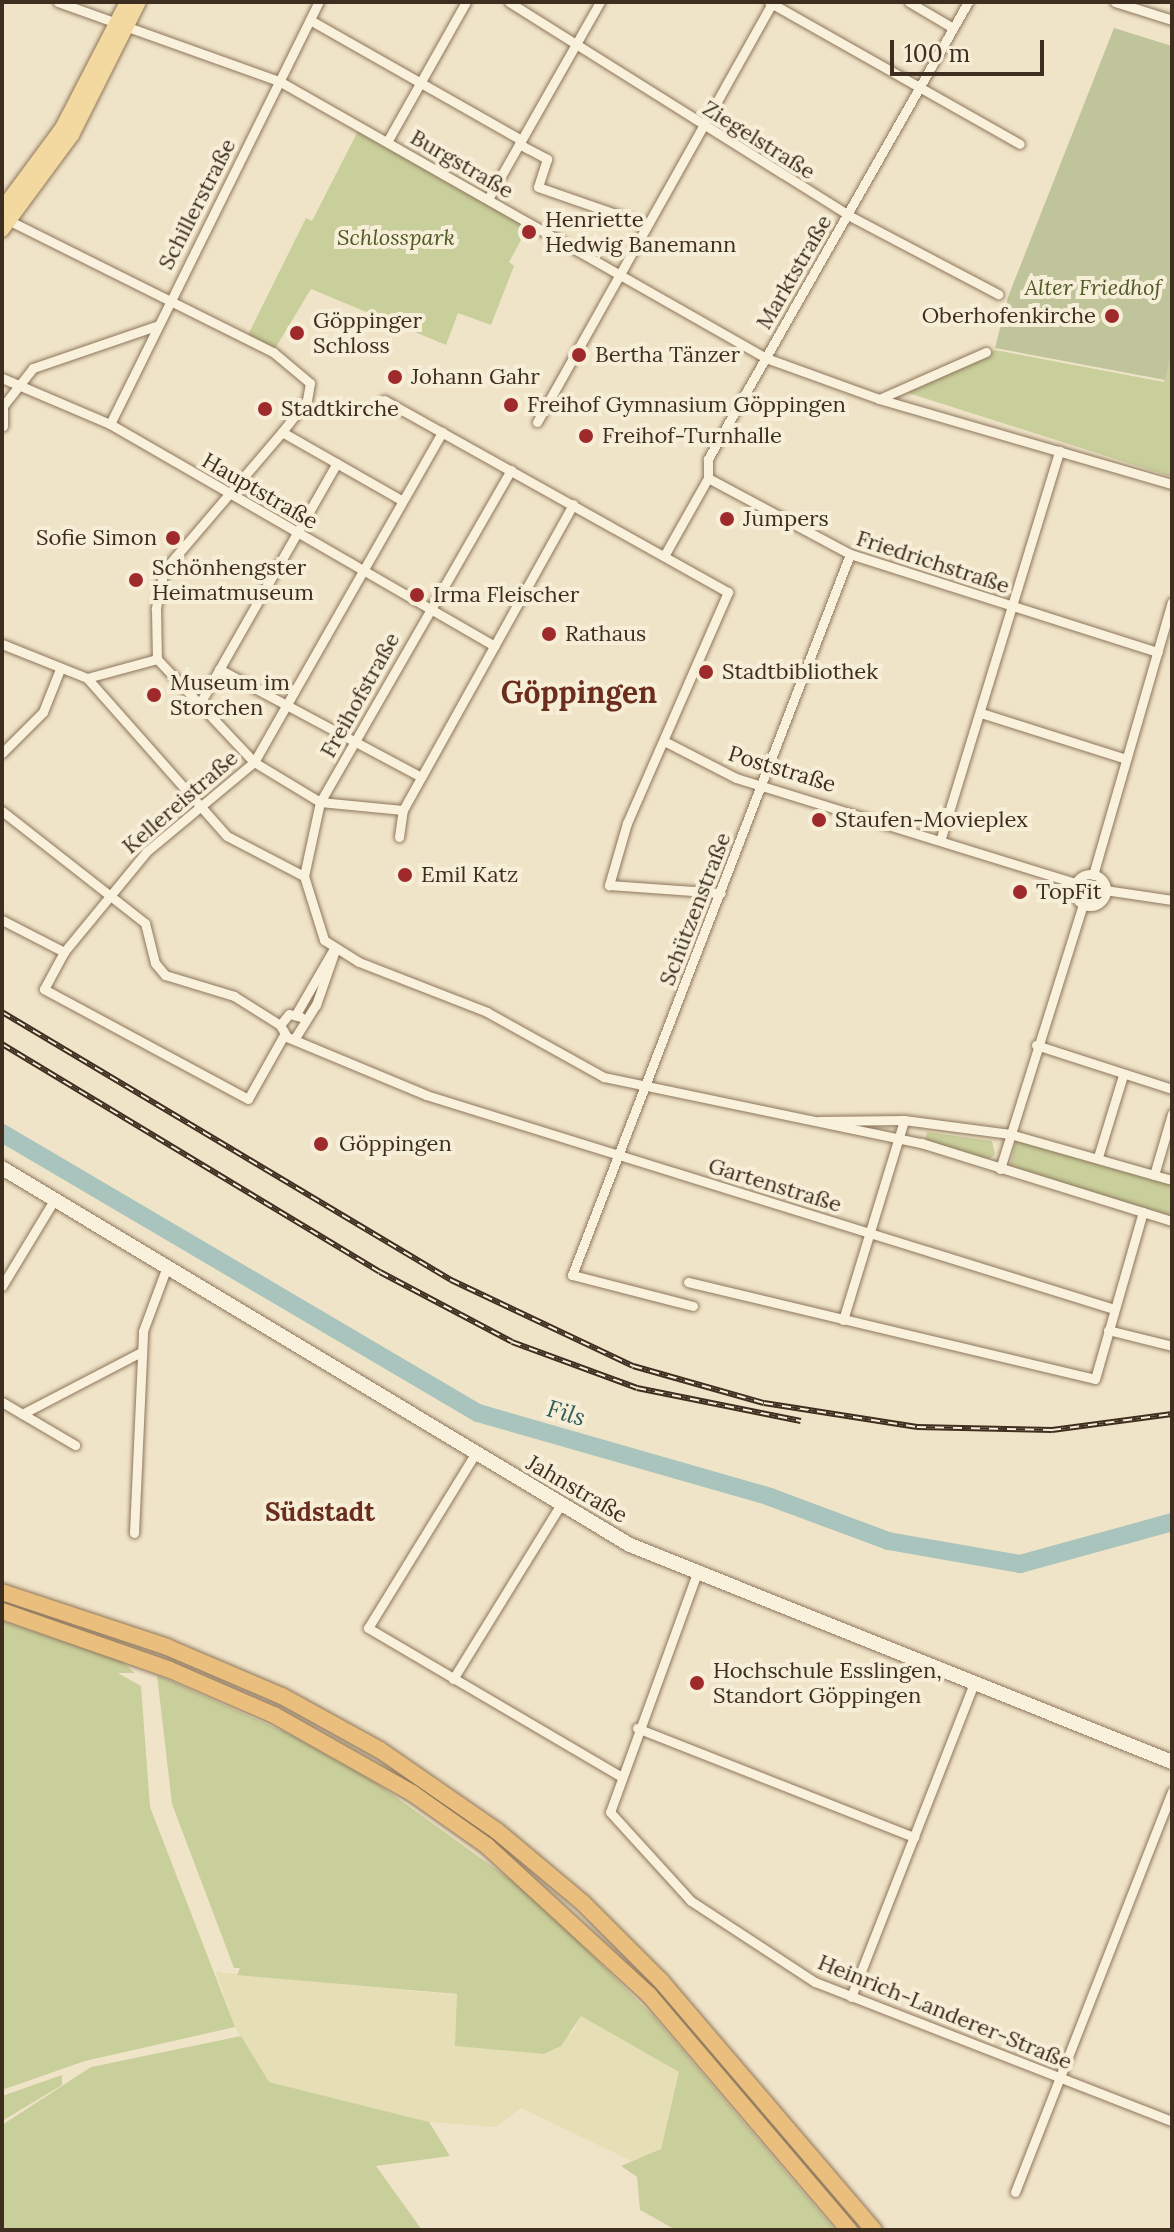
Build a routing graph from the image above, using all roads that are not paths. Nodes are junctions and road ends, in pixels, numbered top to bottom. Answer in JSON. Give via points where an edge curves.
{"nodes":[{"id":1,"x":58,"y":2,"type":"edge"},
{"id":2,"x":127,"y":2,"type":"edge"},
{"id":3,"x":139,"y":2,"type":"edge"},
{"id":4,"x":319,"y":2,"type":"edge"},
{"id":5,"x":466,"y":2,"type":"edge"},
{"id":6,"x":509,"y":2,"type":"edge"},
{"id":7,"x":600,"y":2,"type":"edge"},
{"id":8,"x":909,"y":2,"type":"edge"},
{"id":9,"x":968,"y":2,"type":"edge"},
{"id":10,"x":1115,"y":2,"type":"edge"},
{"id":11,"x":771,"y":3,"type":"edge"},
{"id":12,"x":310,"y":20,"type":"junction"},
{"id":13,"x":1172,"y":20,"type":"edge"},
{"id":14,"x":123,"y":26,"type":"junction"},
{"id":15,"x":953,"y":28,"type":"junction"},
{"id":16,"x":575,"y":45,"type":"junction"},
{"id":17,"x":279,"y":81,"type":"junction"},
{"id":18,"x":419,"y":83,"type":"junction"},
{"id":19,"x":920,"y":86,"type":"junction"},
{"id":20,"x":705,"y":128,"type":"junction"},
{"id":21,"x":387,"y":142,"type":"junction"},
{"id":22,"x":520,"y":142,"type":"junction"},
{"id":23,"x":1020,"y":144,"type":"dead end"},
{"id":24,"x":488,"y":199,"type":"junction"},
{"id":25,"x":848,"y":215,"type":"junction"},
{"id":26,"x":4,"y":219,"type":"edge"},
{"id":27,"x":647,"y":225,"type":"junction"},
{"id":28,"x":618,"y":275,"type":"junction"},
{"id":29,"x":998,"y":294,"type":"dead end"},
{"id":30,"x":167,"y":303,"type":"junction"},
{"id":31,"x":156,"y":326,"type":"junction"},
{"id":32,"x":986,"y":352,"type":"dead end"},
{"id":33,"x":766,"y":358,"type":"junction"},
{"id":34,"x":2,"y":378,"type":"edge"},
{"id":35,"x":16,"y":383,"type":"junction"},
{"id":36,"x":879,"y":399,"type":"junction"},
{"id":37,"x":384,"y":400,"type":"dead end"},
{"id":38,"x":537,"y":422,"type":"dead end"},
{"id":39,"x":110,"y":424,"type":"junction"},
{"id":40,"x":3,"y":426,"type":"edge"},
{"id":41,"x":282,"y":432,"type":"junction"},
{"id":42,"x":442,"y":432,"type":"junction"},
{"id":43,"x":1059,"y":451,"type":"junction"},
{"id":44,"x":337,"y":463,"type":"junction"},
{"id":45,"x":511,"y":470,"type":"junction"},
{"id":46,"x":708,"y":478,"type":"junction"},
{"id":47,"x":1172,"y":484,"type":"edge"},
{"id":48,"x":229,"y":494,"type":"junction"},
{"id":49,"x":401,"y":500,"type":"junction"},
{"id":50,"x":573,"y":504,"type":"junction"},
{"id":51,"x":296,"y":534,"type":"junction"},
{"id":52,"x":661,"y":554,"type":"junction"},
{"id":53,"x":850,"y":554,"type":"junction"},
{"id":54,"x":362,"y":569,"type":"junction"},
{"id":55,"x":1172,"y":602,"type":"edge"},
{"id":56,"x":1012,"y":607,"type":"junction"},
{"id":57,"x":430,"y":609,"type":"junction"},
{"id":58,"x":2,"y":644,"type":"edge"},
{"id":59,"x":495,"y":646,"type":"junction"},
{"id":60,"x":1158,"y":652,"type":"junction"},
{"id":61,"x":157,"y":659,"type":"junction"},
{"id":62,"x":60,"y":669,"type":"junction"},
{"id":63,"x":219,"y":669,"type":"junction"},
{"id":64,"x":87,"y":678,"type":"junction"},
{"id":65,"x":200,"y":703,"type":"junction"},
{"id":66,"x":288,"y":706,"type":"junction"},
{"id":67,"x":981,"y":713,"type":"junction"},
{"id":68,"x":664,"y":741,"type":"junction"},
{"id":69,"x":354,"y":743,"type":"junction"},
{"id":70,"x":2,"y":753,"type":"edge"},
{"id":71,"x":1126,"y":759,"type":"junction"},
{"id":72,"x":254,"y":762,"type":"junction"},
{"id":73,"x":421,"y":777,"type":"junction"},
{"id":74,"x":762,"y":784,"type":"junction"},
{"id":75,"x":320,"y":802,"type":"junction"},
{"id":76,"x":198,"y":807,"type":"junction"},
{"id":77,"x":403,"y":810,"type":"junction"},
{"id":78,"x":2,"y":811,"type":"edge"},
{"id":79,"x":399,"y":837,"type":"dead end"},
{"id":80,"x":941,"y":838,"type":"junction"},
{"id":81,"x":1093,"y":875,"type":"junction"},
{"id":82,"x":304,"y":876,"type":"junction"},
{"id":83,"x":1076,"y":883,"type":"junction"},
{"id":84,"x":1105,"y":890,"type":"junction"},
{"id":85,"x":721,"y":893,"type":"junction"},
{"id":86,"x":108,"y":894,"type":"junction"},
{"id":87,"x":1172,"y":900,"type":"edge"},
{"id":88,"x":1083,"y":904,"type":"junction"},
{"id":89,"x":2,"y":920,"type":"edge"},
{"id":90,"x":335,"y":950,"type":"junction"},
{"id":91,"x":64,"y":952,"type":"junction"},
{"id":92,"x":296,"y":1014,"type":"junction"},
{"id":93,"x":305,"y":1024,"type":"junction"},
{"id":94,"x":282,"y":1030,"type":"junction"},
{"id":95,"x":295,"y":1038,"type":"junction"},
{"id":96,"x":1036,"y":1045,"type":"junction"},
{"id":97,"x":1123,"y":1075,"type":"junction"},
{"id":98,"x":641,"y":1087,"type":"junction"},
{"id":99,"x":1172,"y":1089,"type":"edge"},
{"id":100,"x":1172,"y":1114,"type":"edge"},
{"id":101,"x":904,"y":1120,"type":"junction"},
{"id":102,"x":811,"y":1122,"type":"junction"},
{"id":103,"x":1010,"y":1134,"type":"junction"},
{"id":104,"x":901,"y":1138,"type":"junction"},
{"id":105,"x":617,"y":1156,"type":"junction"},
{"id":106,"x":1098,"y":1157,"type":"junction"},
{"id":107,"x":2,"y":1168,"type":"edge"},
{"id":108,"x":1000,"y":1169,"type":"junction"},
{"id":109,"x":1154,"y":1175,"type":"junction"},
{"id":110,"x":1172,"y":1180,"type":"edge"},
{"id":111,"x":54,"y":1200,"type":"junction"},
{"id":112,"x":1143,"y":1212,"type":"junction"},
{"id":113,"x":1172,"y":1221,"type":"edge"},
{"id":114,"x":870,"y":1234,"type":"junction"},
{"id":115,"x":166,"y":1269,"type":"junction"},
{"id":116,"x":688,"y":1282,"type":"dead end"},
{"id":117,"x":2,"y":1286,"type":"edge"},
{"id":118,"x":693,"y":1306,"type":"dead end"},
{"id":119,"x":1114,"y":1309,"type":"junction"},
{"id":120,"x":843,"y":1320,"type":"junction"},
{"id":121,"x":1108,"y":1330,"type":"junction"},
{"id":122,"x":1172,"y":1346,"type":"edge"},
{"id":123,"x":141,"y":1352,"type":"junction"},
{"id":124,"x":2,"y":1402,"type":"edge"},
{"id":125,"x":22,"y":1414,"type":"junction"},
{"id":126,"x":75,"y":1445,"type":"dead end"},
{"id":127,"x":475,"y":1454,"type":"junction"},
{"id":128,"x":560,"y":1506,"type":"junction"},
{"id":129,"x":134,"y":1533,"type":"dead end"},
{"id":130,"x":697,"y":1573,"type":"junction"},
{"id":131,"x":2,"y":1592,"type":"edge"},
{"id":132,"x":2,"y":1611,"type":"edge"},
{"id":133,"x":453,"y":1679,"type":"junction"},
{"id":134,"x":973,"y":1685,"type":"junction"},
{"id":135,"x":637,"y":1728,"type":"junction"},
{"id":136,"x":1172,"y":1762,"type":"edge"},
{"id":137,"x":619,"y":1775,"type":"junction"},
{"id":138,"x":1172,"y":1792,"type":"edge"},
{"id":139,"x":914,"y":1837,"type":"junction"},
{"id":140,"x":851,"y":1997,"type":"junction"},
{"id":141,"x":1062,"y":2078,"type":"junction"},
{"id":142,"x":1172,"y":2121,"type":"edge"},
{"id":143,"x":1015,"y":2192,"type":"dead end"},
{"id":144,"x":849,"y":2230,"type":"edge"},
{"id":145,"x":874,"y":2230,"type":"edge"}],
"edges":[{"from":1,"to":14,"type":"street","name":"Burgstraße"},
{"from":2,"to":14,"type":"main road"},
{"from":3,"to":14,"type":"main road"},
{"from":4,"to":12,"type":"street","name":"Schillerstraße"},
{"from":5,"to":18,"type":"street"},
{"from":6,"to":16,"type":"street","name":"Ziegelstraße"},
{"from":7,"to":16,"type":"street"},
{"from":8,"to":15,"type":"street"},
{"from":9,"to":15,"type":"street","name":"Marktstraße"},
{"from":10,"to":13,"type":"street"},
{"from":11,"to":19,"type":"street"},
{"from":11,"to":20,"type":"street"},
{"from":12,"to":17,"type":"street","name":"Schillerstraße"},
{"from":12,"to":18,"type":"street"},
{"from":14,"to":17,"type":"street","name":"Burgstraße"},
{"from":14,"to":26,"type":"main road","via":[[72,135]]},
{"from":15,"to":19,"type":"street","name":"Marktstraße"},
{"from":16,"to":20,"type":"street","name":"Ziegelstraße"},
{"from":16,"to":22,"type":"street"},
{"from":17,"to":21,"type":"street","name":"Burgstraße"},
{"from":17,"to":30,"type":"street","name":"Schillerstraße"},
{"from":18,"to":21,"type":"street"},
{"from":18,"to":22,"type":"street"},
{"from":19,"to":23,"type":"street"},
{"from":19,"to":25,"type":"street","name":"Marktstraße"},
{"from":20,"to":25,"type":"street","name":"Ziegelstraße"},
{"from":20,"to":27,"type":"street"},
{"from":21,"to":24,"type":"street","name":"Burgstraße"},
{"from":22,"to":24,"type":"street"},
{"from":22,"to":27,"type":"street","via":[[547,159],[538,187]]},
{"from":24,"to":28,"type":"street","name":"Burgstraße"},
{"from":25,"to":29,"type":"street","name":"Ziegelstraße"},
{"from":25,"to":33,"type":"street","name":"Marktstraße"},
{"from":26,"to":30,"type":"street"},
{"from":27,"to":28,"type":"street"},
{"from":28,"to":33,"type":"street","name":"Burgstraße"},
{"from":28,"to":38,"type":"street"},
{"from":30,"to":31,"type":"street","name":"Schillerstraße"},
{"from":30,"to":41,"type":"street","via":[[268,349],[310,383],[307,400]]},
{"from":31,"to":35,"type":"street","via":[[63,355],[33,368]]},
{"from":31,"to":39,"type":"street","name":"Schillerstraße"},
{"from":32,"to":36,"type":"street"},
{"from":33,"to":36,"type":"street","name":"Burgstraße"},
{"from":33,"to":46,"type":"street","name":"Marktstraße","via":[[705,464]]},
{"from":34,"to":35,"type":"street","name":"Hauptstraße"},
{"from":35,"to":39,"type":"street","name":"Hauptstraße"},
{"from":35,"to":40,"type":"street","via":[[3,406]]},
{"from":36,"to":43,"type":"street","name":"Burgstraße"},
{"from":37,"to":42,"type":"street"},
{"from":39,"to":48,"type":"street","name":"Hauptstraße"},
{"from":41,"to":44,"type":"street"},
{"from":41,"to":48,"type":"street"},
{"from":42,"to":45,"type":"street"},
{"from":42,"to":49,"type":"street","name":"Kellereistraße"},
{"from":43,"to":47,"type":"street","name":"Burgstraße"},
{"from":43,"to":56,"type":"street"},
{"from":44,"to":49,"type":"street"},
{"from":44,"to":51,"type":"street"},
{"from":45,"to":50,"type":"street"},
{"from":45,"to":57,"type":"street","name":"Freihofstraße"},
{"from":46,"to":52,"type":"street","name":"Marktstraße"},
{"from":46,"to":53,"type":"street","name":"Friedrichstraße"},
{"from":48,"to":51,"type":"street","name":"Hauptstraße"},
{"from":48,"to":61,"type":"street","via":[[164,570],[156,609]]},
{"from":49,"to":54,"type":"street","name":"Kellereistraße"},
{"from":50,"to":52,"type":"street"},
{"from":50,"to":59,"type":"street"},
{"from":51,"to":54,"type":"street","name":"Hauptstraße"},
{"from":51,"to":63,"type":"street"},
{"from":52,"to":68,"type":"street","via":[[728,592]]},
{"from":53,"to":56,"type":"street","name":"Friedrichstraße"},
{"from":53,"to":74,"type":"street","name":"Schützenstraße"},
{"from":54,"to":57,"type":"street","name":"Hauptstraße"},
{"from":54,"to":66,"type":"street","name":"Kellereistraße"},
{"from":55,"to":60,"type":"street"},
{"from":56,"to":60,"type":"street","name":"Friedrichstraße"},
{"from":56,"to":67,"type":"street"},
{"from":57,"to":59,"type":"street","name":"Hauptstraße"},
{"from":57,"to":69,"type":"street","name":"Freihofstraße"},
{"from":58,"to":62,"type":"street"},
{"from":59,"to":73,"type":"street"},
{"from":60,"to":71,"type":"street"},
{"from":61,"to":64,"type":"street"},
{"from":61,"to":65,"type":"street"},
{"from":62,"to":64,"type":"street"},
{"from":62,"to":70,"type":"street","via":[[43,712]]},
{"from":63,"to":65,"type":"street"},
{"from":63,"to":66,"type":"street"},
{"from":64,"to":76,"type":"street"},
{"from":65,"to":72,"type":"street"},
{"from":66,"to":69,"type":"street"},
{"from":66,"to":72,"type":"street","name":"Kellereistraße"},
{"from":67,"to":71,"type":"street"},
{"from":67,"to":80,"type":"street"},
{"from":68,"to":74,"type":"street","name":"Poststraße"},
{"from":68,"to":85,"type":"street","via":[[614,856],[609,885]]},
{"from":69,"to":73,"type":"street"},
{"from":69,"to":75,"type":"street","name":"Freihofstraße"},
{"from":71,"to":81,"type":"street"},
{"from":72,"to":75,"type":"street"},
{"from":72,"to":76,"type":"street","name":"Kellereistraße"},
{"from":73,"to":77,"type":"street"},
{"from":74,"to":80,"type":"street","name":"Poststraße"},
{"from":74,"to":85,"type":"street","name":"Schützenstraße"},
{"from":75,"to":77,"type":"street"},
{"from":75,"to":82,"type":"street","name":"Freihofstraße"},
{"from":76,"to":82,"type":"street","via":[[245,849]]},
{"from":76,"to":86,"type":"street","name":"Kellereistraße"},
{"from":77,"to":79,"type":"street"},
{"from":78,"to":86,"type":"street"},
{"from":80,"to":83,"type":"street","name":"Poststraße"},
{"from":81,"to":83,"type":"street"},
{"from":81,"to":84,"type":"street"},
{"from":82,"to":90,"type":"street","name":"Freihofstraße","via":[[324,940]]},
{"from":83,"to":88,"type":"street"},
{"from":84,"to":87,"type":"street"},
{"from":84,"to":88,"type":"street","via":[[1098,903]]},
{"from":85,"to":98,"type":"street","name":"Schützenstraße"},
{"from":86,"to":91,"type":"street","name":"Kellereistraße"},
{"from":86,"to":94,"type":"street","name":"Gartenstraße","via":[[145,923],[157,969],[234,996]]},
{"from":88,"to":96,"type":"street"},
{"from":89,"to":91,"type":"street"},
{"from":90,"to":92,"type":"street"},
{"from":90,"to":93,"type":"street"},
{"from":90,"to":98,"type":"street","via":[[473,1006],[604,1077]]},
{"from":91,"to":94,"type":"street","name":"Kellereistraße","via":[[44,989],[248,1099]]},
{"from":92,"to":93,"type":"street"},
{"from":92,"to":94,"type":"street","via":[[285,1016]]},
{"from":93,"to":95,"type":"street"},
{"from":94,"to":95,"type":"street","name":"Gartenstraße"},
{"from":95,"to":105,"type":"street","name":"Gartenstraße","via":[[426,1095]]},
{"from":96,"to":97,"type":"street"},
{"from":96,"to":103,"type":"street"},
{"from":97,"to":99,"type":"street"},
{"from":97,"to":106,"type":"street"},
{"from":98,"to":102,"type":"street"},
{"from":98,"to":105,"type":"street","name":"Schützenstraße"},
{"from":100,"to":109,"type":"street"},
{"from":101,"to":102,"type":"street"},
{"from":101,"to":103,"type":"street"},
{"from":101,"to":104,"type":"street"},
{"from":102,"to":104,"type":"street"},
{"from":103,"to":106,"type":"street"},
{"from":103,"to":108,"type":"street"},
{"from":104,"to":108,"type":"street"},
{"from":104,"to":114,"type":"street"},
{"from":105,"to":114,"type":"street","name":"Gartenstraße"},
{"from":105,"to":118,"type":"street","name":"Schützenstraße","via":[[572,1275]]},
{"from":106,"to":109,"type":"street"},
{"from":107,"to":111,"type":"main road","name":"Jahnstraße"},
{"from":108,"to":112,"type":"street"},
{"from":109,"to":110,"type":"street"},
{"from":111,"to":115,"type":"main road","name":"Jahnstraße"},
{"from":111,"to":117,"type":"street"},
{"from":112,"to":113,"type":"street"},
{"from":112,"to":119,"type":"street"},
{"from":114,"to":119,"type":"street","name":"Gartenstraße"},
{"from":114,"to":120,"type":"street"},
{"from":115,"to":123,"type":"street","via":[[151,1299]]},
{"from":115,"to":127,"type":"main road","name":"Jahnstraße"},
{"from":116,"to":120,"type":"street"},
{"from":119,"to":121,"type":"street"},
{"from":120,"to":121,"type":"street","via":[[1095,1379]]},
{"from":121,"to":122,"type":"street"},
{"from":123,"to":125,"type":"street"},
{"from":123,"to":129,"type":"street"},
{"from":124,"to":125,"type":"street"},
{"from":125,"to":126,"type":"street"},
{"from":127,"to":128,"type":"main road","name":"Jahnstraße"},
{"from":127,"to":133,"type":"street","via":[[368,1628]]},
{"from":128,"to":130,"type":"main road","name":"Jahnstraße"},
{"from":128,"to":133,"type":"street"},
{"from":130,"to":134,"type":"main road","name":"Jahnstraße"},
{"from":130,"to":135,"type":"street"},
{"from":131,"to":145,"type":"highway","via":[[167,1647],[338,1725],[414,1772],[542,1867],[661,1981]]},
{"from":132,"to":144,"type":"highway","via":[[168,1669],[317,1736],[412,1793],[531,1882],[649,1995]]},
{"from":133,"to":137,"type":"street"},
{"from":134,"to":136,"type":"main road","name":"Jahnstraße"},
{"from":134,"to":139,"type":"street"},
{"from":135,"to":137,"type":"street"},
{"from":135,"to":139,"type":"street"},
{"from":137,"to":140,"type":"street","name":"Heinrich-Landerer-Straße","via":[[610,1812],[688,1899],[779,1962]]},
{"from":138,"to":141,"type":"street"},
{"from":139,"to":140,"type":"street"},
{"from":140,"to":141,"type":"street","name":"Heinrich-Landerer-Straße"},
{"from":141,"to":142,"type":"street","name":"Heinrich-Landerer-Straße"},
{"from":141,"to":143,"type":"street"}]}
